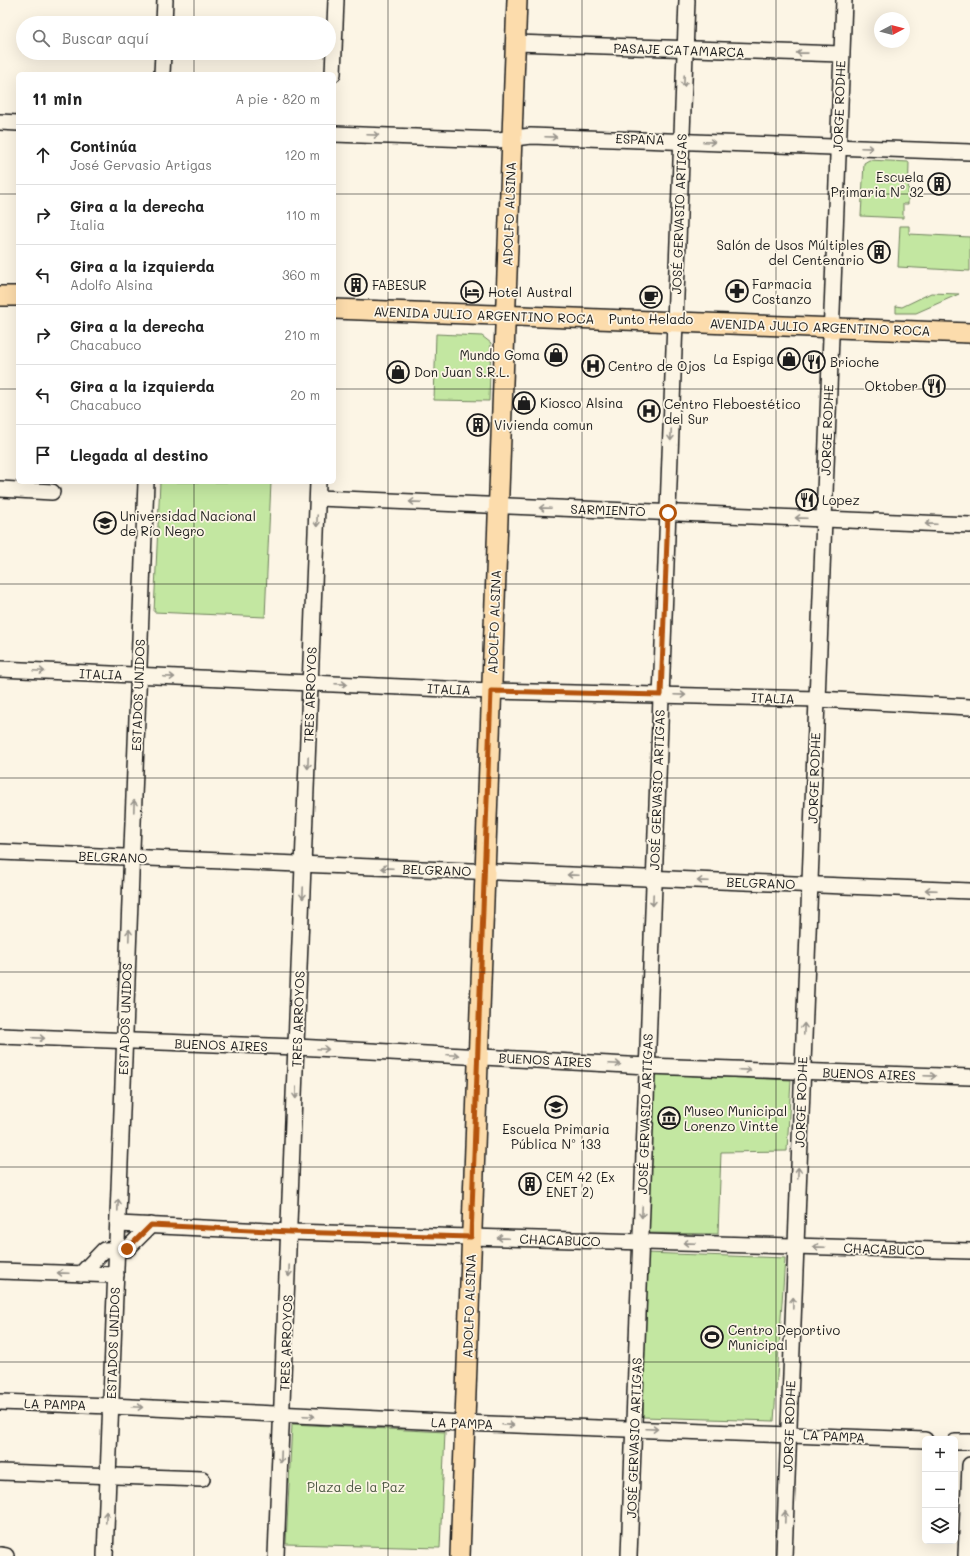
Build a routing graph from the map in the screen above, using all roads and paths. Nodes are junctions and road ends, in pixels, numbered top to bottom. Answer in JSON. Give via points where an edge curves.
{"nodes":[{"id":1,"x":165,"y":0,"type":"edge"},
{"id":2,"x":336,"y":0,"type":"edge"},
{"id":3,"x":517,"y":0,"type":"edge"},
{"id":4,"x":687,"y":0,"type":"edge"},
{"id":5,"x":844,"y":0,"type":"edge"},
{"id":6,"x":164,"y":16,"type":"edge"},
{"id":7,"x":335,"y":16,"type":"edge"},
{"id":8,"x":516,"y":43,"type":"junction"},
{"id":9,"x":685,"y":50,"type":"junction"},
{"id":10,"x":841,"y":54,"type":"junction"},
{"id":11,"x":163,"y":60,"type":"edge"},
{"id":12,"x":334,"y":60,"type":"edge"},
{"id":13,"x":162,"y":72,"type":"edge"},
{"id":14,"x":333,"y":72,"type":"edge"},
{"id":15,"x":0,"y":122,"type":"edge"},
{"id":16,"x":16,"y":123,"type":"edge"},
{"id":17,"x":336,"y":134,"type":"edge"},
{"id":18,"x":512,"y":138,"type":"junction"},
{"id":19,"x":681,"y":141,"type":"junction"},
{"id":20,"x":838,"y":146,"type":"junction"},
{"id":21,"x":970,"y":152,"type":"edge"},
{"id":22,"x":0,"y":296,"type":"edge"},
{"id":23,"x":16,"y":296,"type":"edge"},
{"id":24,"x":0,"y":307,"type":"edge"},
{"id":25,"x":16,"y":308,"type":"edge"},
{"id":26,"x":336,"y":309,"type":"edge"},
{"id":27,"x":336,"y":319,"type":"edge"},
{"id":28,"x":505,"y":320,"type":"junction"},
{"id":29,"x":675,"y":326,"type":"junction"},
{"id":30,"x":831,"y":332,"type":"junction"},
{"id":31,"x":970,"y":333,"type":"edge"},
{"id":32,"x":970,"y":342,"type":"edge"},
{"id":33,"x":146,"y":484,"type":"edge"},
{"id":34,"x":318,"y":484,"type":"edge"},
{"id":35,"x":0,"y":489,"type":"edge"},
{"id":36,"x":52,"y":492,"type":"dead end"},
{"id":37,"x":318,"y":498,"type":"junction"},
{"id":38,"x":498,"y":506,"type":"junction"},
{"id":39,"x":668,"y":513,"type":"junction"},
{"id":40,"x":824,"y":519,"type":"junction"},
{"id":41,"x":970,"y":526,"type":"edge"},
{"id":42,"x":0,"y":669,"type":"edge"},
{"id":43,"x":139,"y":675,"type":"junction"},
{"id":44,"x":311,"y":683,"type":"junction"},
{"id":45,"x":491,"y":691,"type":"junction"},
{"id":46,"x":661,"y":695,"type":"junction"},
{"id":47,"x":817,"y":699,"type":"junction"},
{"id":48,"x":970,"y":707,"type":"edge"},
{"id":49,"x":0,"y":852,"type":"edge"},
{"id":50,"x":132,"y":858,"type":"junction"},
{"id":51,"x":304,"y":864,"type":"junction"},
{"id":52,"x":485,"y":872,"type":"junction"},
{"id":53,"x":654,"y":879,"type":"junction"},
{"id":54,"x":810,"y":885,"type":"junction"},
{"id":55,"x":970,"y":892,"type":"edge"},
{"id":56,"x":0,"y":1036,"type":"edge"},
{"id":57,"x":125,"y":1041,"type":"junction"},
{"id":58,"x":297,"y":1047,"type":"junction"},
{"id":59,"x":478,"y":1056,"type":"junction"},
{"id":60,"x":647,"y":1066,"type":"junction"},
{"id":61,"x":802,"y":1072,"type":"junction"},
{"id":62,"x":970,"y":1077,"type":"edge"},
{"id":63,"x":118,"y":1224,"type":"junction"},
{"id":64,"x":151,"y":1225,"type":"junction"},
{"id":65,"x":290,"y":1232,"type":"junction"},
{"id":66,"x":471,"y":1237,"type":"junction"},
{"id":67,"x":641,"y":1242,"type":"junction"},
{"id":68,"x":796,"y":1247,"type":"junction"},
{"id":69,"x":116,"y":1250,"type":"junction"},
{"id":70,"x":970,"y":1251,"type":"edge"},
{"id":71,"x":0,"y":1271,"type":"edge"},
{"id":72,"x":82,"y":1274,"type":"junction"},
{"id":73,"x":116,"y":1275,"type":"junction"},
{"id":74,"x":0,"y":1402,"type":"edge"},
{"id":75,"x":111,"y":1406,"type":"junction"},
{"id":76,"x":283,"y":1415,"type":"junction"},
{"id":77,"x":464,"y":1423,"type":"junction"},
{"id":78,"x":634,"y":1429,"type":"junction"},
{"id":79,"x":788,"y":1434,"type":"junction"},
{"id":80,"x":922,"y":1440,"type":"edge"},
{"id":81,"x":958,"y":1442,"type":"edge"},
{"id":82,"x":970,"y":1442,"type":"edge"},
{"id":83,"x":970,"y":1465,"type":"edge"},
{"id":84,"x":0,"y":1472,"type":"edge"},
{"id":85,"x":108,"y":1476,"type":"junction"},
{"id":86,"x":202,"y":1479,"type":"dead end"},
{"id":87,"x":0,"y":1555,"type":"edge"},
{"id":88,"x":6,"y":1556,"type":"edge"},
{"id":89,"x":105,"y":1556,"type":"edge"},
{"id":90,"x":276,"y":1556,"type":"edge"},
{"id":91,"x":460,"y":1556,"type":"edge"},
{"id":92,"x":629,"y":1556,"type":"edge"},
{"id":93,"x":784,"y":1556,"type":"edge"},
{"id":94,"x":966,"y":1556,"type":"edge"}],
"edges":[{"from":1,"to":6,"type":"street"},
{"from":2,"to":7,"type":"street"},
{"from":3,"to":8,"type":"main road","name":"ADOLFO ALSINA"},
{"from":4,"to":9,"type":"street","name":"JOSÉ GERVASIO ARTIGAS"},
{"from":5,"to":10,"type":"street","name":"JORGE RODHE"},
{"from":8,"to":9,"type":"street","name":"PASAJE CATAMARCA"},
{"from":8,"to":18,"type":"main road","name":"ADOLFO ALSINA"},
{"from":10,"to":9,"type":"street","name":"PASAJE CATAMARCA","one_way":true},
{"from":9,"to":19,"type":"street","name":"JOSÉ GERVASIO ARTIGAS","one_way":true},
{"from":10,"to":20,"type":"street","name":"JORGE RODHE"},
{"from":11,"to":13,"type":"street"},
{"from":12,"to":14,"type":"street"},
{"from":15,"to":16,"type":"street"},
{"from":17,"to":18,"type":"street","name":"ESPAÑA","one_way":true,"via":[[498,140]]},
{"from":18,"to":19,"type":"street","name":"ESPAÑA","one_way":true,"via":[[531,136]]},
{"from":18,"to":28,"type":"main road","name":"ADOLFO ALSINA"},
{"from":19,"to":20,"type":"street","name":"ESPAÑA","one_way":true},
{"from":19,"to":29,"type":"street","name":"JOSÉ GERVASIO ARTIGAS"},
{"from":20,"to":21,"type":"street","name":"ESPAÑA","one_way":true},
{"from":20,"to":30,"type":"street","name":"JORGE RODHE"},
{"from":22,"to":23,"type":"main road"},
{"from":24,"to":25,"type":"main road"},
{"from":26,"to":28,"type":"main road","name":"AVENIDA JULIO ARGENTINO ROCA"},
{"from":27,"to":28,"type":"main road","name":"AVENIDA JULIO ARGENTINO ROCA"},
{"from":28,"to":29,"type":"main road","name":"AVENIDA JULIO ARGENTINO ROCA"},
{"from":28,"to":38,"type":"main road","name":"ADOLFO ALSINA"},
{"from":29,"to":30,"type":"main road","name":"AVENIDA JULIO ARGENTINO ROCA"},
{"from":29,"to":39,"type":"street","name":"JOSÉ GERVASIO ARTIGAS","one_way":true},
{"from":30,"to":31,"type":"main road","name":"AVENIDA JULIO ARGENTINO ROCA"},
{"from":30,"to":32,"type":"main road","name":"AVENIDA JULIO ARGENTINO ROCA"},
{"from":30,"to":40,"type":"street","name":"JORGE RODHE"},
{"from":33,"to":43,"type":"street","name":"ESTADOS UNIDOS"},
{"from":34,"to":37,"type":"street","name":"TRES ARROYOS"},
{"from":35,"to":36,"type":"street"},
{"from":38,"to":37,"type":"street","name":"SARMIENTO","one_way":true},
{"from":37,"to":44,"type":"street","name":"TRES ARROYOS","one_way":true},
{"from":39,"to":38,"type":"street","name":"SARMIENTO","one_way":true},
{"from":38,"to":45,"type":"main road","name":"ADOLFO ALSINA"},
{"from":40,"to":39,"type":"street","name":"SARMIENTO","one_way":true},
{"from":39,"to":46,"type":"street","name":"JOSÉ GERVASIO ARTIGAS"},
{"from":41,"to":40,"type":"street","name":"SARMIENTO","one_way":true},
{"from":40,"to":47,"type":"street","name":"JORGE RODHE"},
{"from":42,"to":43,"type":"street","name":"ITALIA","one_way":true},
{"from":43,"to":44,"type":"street","name":"ITALIA","one_way":true},
{"from":50,"to":43,"type":"street","name":"ESTADOS UNIDOS","one_way":true},
{"from":44,"to":45,"type":"street","name":"ITALIA","one_way":true},
{"from":44,"to":51,"type":"street","name":"TRES ARROYOS","one_way":true},
{"from":45,"to":46,"type":"street","name":"ITALIA"},
{"from":45,"to":52,"type":"main road","name":"ADOLFO ALSINA"},
{"from":46,"to":47,"type":"street","name":"ITALIA","one_way":true},
{"from":46,"to":53,"type":"street","name":"JOSÉ GERVASIO ARTIGAS"},
{"from":47,"to":48,"type":"street","name":"ITALIA"},
{"from":47,"to":54,"type":"street","name":"JORGE RODHE"},
{"from":49,"to":50,"type":"street","name":"BELGRANO"},
{"from":50,"to":51,"type":"street","name":"BELGRANO"},
{"from":57,"to":50,"type":"street","name":"ESTADOS UNIDOS","one_way":true},
{"from":52,"to":51,"type":"street","name":"BELGRANO","one_way":true},
{"from":51,"to":58,"type":"street","name":"TRES ARROYOS","one_way":true},
{"from":53,"to":52,"type":"street","name":"BELGRANO","one_way":true},
{"from":52,"to":59,"type":"main road","name":"ADOLFO ALSINA"},
{"from":54,"to":53,"type":"street","name":"BELGRANO","one_way":true},
{"from":53,"to":60,"type":"street","name":"JOSÉ GERVASIO ARTIGAS","one_way":true},
{"from":55,"to":54,"type":"street","name":"BELGRANO","one_way":true},
{"from":61,"to":54,"type":"street","name":"JORGE RODHE","one_way":true},
{"from":56,"to":57,"type":"street","name":"BUENOS AIRES","one_way":true},
{"from":57,"to":58,"type":"street","name":"BUENOS AIRES"},
{"from":63,"to":57,"type":"street","name":"ESTADOS UNIDOS","one_way":true},
{"from":58,"to":59,"type":"street","name":"BUENOS AIRES","one_way":true},
{"from":58,"to":65,"type":"street","name":"TRES ARROYOS","one_way":true},
{"from":59,"to":60,"type":"street","name":"BUENOS AIRES","one_way":true},
{"from":59,"to":66,"type":"main road","name":"ADOLFO ALSINA"},
{"from":60,"to":61,"type":"street","name":"BUENOS AIRES","one_way":true},
{"from":60,"to":67,"type":"street","name":"JOSÉ GERVASIO ARTIGAS","one_way":true},
{"from":61,"to":62,"type":"street","name":"BUENOS AIRES","one_way":true},
{"from":68,"to":61,"type":"street","name":"JORGE RODHE","one_way":true},
{"from":63,"to":64,"type":"street","name":"CHACABUCO"},
{"from":63,"to":69,"type":"street","name":"ESTADOS UNIDOS"},
{"from":64,"to":65,"type":"street","name":"CHACABUCO"},
{"from":64,"to":69,"type":"street","via":[[127,1249]]},
{"from":65,"to":66,"type":"street","name":"CHACABUCO"},
{"from":65,"to":76,"type":"street","name":"TRES ARROYOS","one_way":true},
{"from":67,"to":66,"type":"street","name":"CHACABUCO","one_way":true},
{"from":66,"to":77,"type":"main road","name":"ADOLFO ALSINA"},
{"from":68,"to":67,"type":"street","name":"CHACABUCO","one_way":true},
{"from":67,"to":78,"type":"street","name":"JOSÉ GERVASIO ARTIGAS"},
{"from":70,"to":68,"type":"street","name":"CHACABUCO","one_way":true},
{"from":79,"to":68,"type":"street","name":"JORGE RODHE","one_way":true},
{"from":69,"to":72,"type":"street","via":[[104,1250]]},
{"from":69,"to":73,"type":"street","name":"ESTADOS UNIDOS"},
{"from":72,"to":71,"type":"street","one_way":true},
{"from":72,"to":73,"type":"street"},
{"from":73,"to":75,"type":"street","name":"ESTADOS UNIDOS"},
{"from":74,"to":75,"type":"street","name":"LA PAMPA"},
{"from":75,"to":76,"type":"street","name":"LA PAMPA","one_way":true},
{"from":75,"to":85,"type":"street","name":"ESTADOS UNIDOS"},
{"from":76,"to":77,"type":"street","name":"LA PAMPA","one_way":true},
{"from":76,"to":90,"type":"street","name":"TRES ARROYOS","one_way":true},
{"from":77,"to":78,"type":"street","name":"LA PAMPA","one_way":true},
{"from":77,"to":91,"type":"main road","name":"ADOLFO ALSINA"},
{"from":78,"to":79,"type":"street","name":"LA PAMPA","one_way":true},
{"from":78,"to":92,"type":"street","name":"JOSÉ GERVASIO ARTIGAS"},
{"from":79,"to":80,"type":"street","name":"LA PAMPA"},
{"from":93,"to":79,"type":"street","name":"JORGE RODHE","one_way":true},
{"from":81,"to":82,"type":"street"},
{"from":83,"to":94,"type":"street"},
{"from":84,"to":85,"type":"street"},
{"from":85,"to":86,"type":"street"},
{"from":89,"to":85,"type":"street","name":"ESTADOS UNIDOS","one_way":true},
{"from":87,"to":88,"type":"street"}]}
